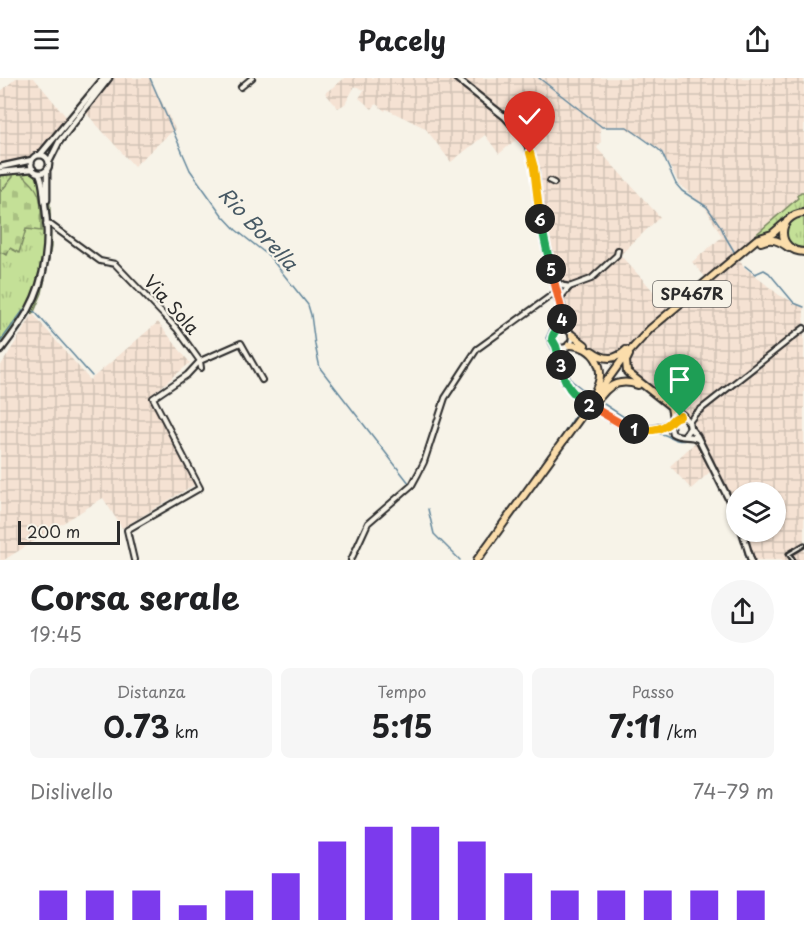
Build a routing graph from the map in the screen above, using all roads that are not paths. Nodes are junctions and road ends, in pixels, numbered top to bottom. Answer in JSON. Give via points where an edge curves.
{"nodes":[{"id":1,"x":104,"y":78,"type":"edge"},
{"id":2,"x":109,"y":78,"type":"edge"},
{"id":3,"x":252,"y":78,"type":"edge"},
{"id":4,"x":456,"y":78,"type":"edge"},
{"id":5,"x":241,"y":87,"type":"dead end"},
{"id":6,"x":40,"y":155,"type":"junction"},
{"id":7,"x":32,"y":160,"type":"junction"},
{"id":8,"x":49,"y":162,"type":"junction"},
{"id":9,"x":0,"y":167,"type":"edge"},
{"id":10,"x":48,"y":169,"type":"junction"},
{"id":11,"x":33,"y":170,"type":"junction"},
{"id":12,"x":0,"y":172,"type":"edge"},
{"id":13,"x":39,"y":173,"type":"junction"},
{"id":14,"x":46,"y":212,"type":"junction"},
{"id":15,"x":804,"y":213,"type":"edge"},
{"id":16,"x":786,"y":222,"type":"junction"},
{"id":17,"x":46,"y":224,"type":"junction"},
{"id":18,"x":757,"y":241,"type":"junction"},
{"id":19,"x":789,"y":248,"type":"junction"},
{"id":20,"x":618,"y":250,"type":"dead end"},
{"id":21,"x":804,"y":252,"type":"edge"},
{"id":22,"x":552,"y":273,"type":"junction"},
{"id":23,"x":563,"y":286,"type":"junction"},
{"id":24,"x":569,"y":287,"type":"junction"},
{"id":25,"x":556,"y":292,"type":"junction"},
{"id":26,"x":563,"y":292,"type":"junction"},
{"id":27,"x":558,"y":300,"type":"junction"},
{"id":28,"x":561,"y":308,"type":"junction"},
{"id":29,"x":658,"y":324,"type":"junction"},
{"id":30,"x":559,"y":328,"type":"junction"},
{"id":31,"x":804,"y":328,"type":"edge"},
{"id":32,"x":571,"y":333,"type":"junction"},
{"id":33,"x":556,"y":346,"type":"junction"},
{"id":34,"x":568,"y":346,"type":"junction"},
{"id":35,"x":0,"y":351,"type":"edge"},
{"id":36,"x":200,"y":361,"type":"junction"},
{"id":37,"x":561,"y":366,"type":"junction"},
{"id":38,"x":201,"y":368,"type":"dead end"},
{"id":39,"x":262,"y":380,"type":"dead end"},
{"id":40,"x":646,"y":389,"type":"junction"},
{"id":41,"x":668,"y":404,"type":"junction"},
{"id":42,"x":695,"y":414,"type":"junction"},
{"id":43,"x":684,"y":417,"type":"junction"},
{"id":44,"x":671,"y":421,"type":"junction"},
{"id":45,"x":689,"y":425,"type":"junction"},
{"id":46,"x":658,"y":428,"type":"junction"},
{"id":47,"x":671,"y":431,"type":"junction"},
{"id":48,"x":685,"y":435,"type":"junction"},
{"id":49,"x":566,"y":438,"type":"junction"},
{"id":50,"x":698,"y":439,"type":"junction"},
{"id":51,"x":726,"y":494,"type":"edge"},
{"id":52,"x":745,"y":542,"type":"edge"},
{"id":53,"x":804,"y":545,"type":"edge"},
{"id":54,"x":791,"y":559,"type":"edge"},
{"id":55,"x":134,"y":560,"type":"edge"},
{"id":56,"x":351,"y":560,"type":"edge"},
{"id":57,"x":477,"y":560,"type":"edge"},
{"id":58,"x":751,"y":560,"type":"edge"}],
"edges":[{"from":1,"to":6,"type":"street"},
{"from":2,"to":8,"type":"street","via":[[63,137]]},
{"from":3,"to":5,"type":"street"},
{"from":4,"to":22,"type":"street","via":[[505,117],[528,146]]},
{"from":6,"to":7,"type":"street"},
{"from":6,"to":8,"type":"street"},
{"from":7,"to":9,"type":"street"},
{"from":7,"to":11,"type":"street"},
{"from":8,"to":10,"type":"street"},
{"from":10,"to":13,"type":"street"},
{"from":10,"to":14,"type":"street"},
{"from":11,"to":12,"type":"street"},
{"from":11,"to":13,"type":"street"},
{"from":13,"to":14,"type":"street"},
{"from":14,"to":17,"type":"street"},
{"from":15,"to":16,"type":"highway"},
{"from":16,"to":18,"type":"highway","number":"SP467R"},
{"from":16,"to":19,"type":"highway","via":[[783,234]]},
{"from":17,"to":35,"type":"street","via":[[45,258],[38,291],[27,314]]},
{"from":17,"to":36,"type":"street","name":"Via Sola","via":[[100,261],[115,264],[177,329]]},
{"from":18,"to":19,"type":"highway","via":[[775,240]]},
{"from":18,"to":29,"type":"highway","number":"SP467R"},
{"from":19,"to":21,"type":"highway"},
{"from":20,"to":24,"type":"street","via":[[591,279]]},
{"from":22,"to":23,"type":"street"},
{"from":22,"to":25,"type":"street"},
{"from":23,"to":24,"type":"street"},
{"from":23,"to":25,"type":"street"},
{"from":24,"to":26,"type":"street"},
{"from":25,"to":26,"type":"street"},
{"from":25,"to":27,"type":"street"},
{"from":25,"to":56,"type":"street","via":[[471,356],[445,398],[424,462],[412,485],[368,523]]},
{"from":26,"to":27,"type":"street"},
{"from":27,"to":28,"type":"street"},
{"from":28,"to":30,"type":"street"},
{"from":28,"to":32,"type":"street"},
{"from":29,"to":32,"type":"highway","via":[[620,356],[608,359]]},
{"from":29,"to":40,"type":"highway","via":[[626,361],[627,372]]},
{"from":29,"to":49,"type":"highway","number":"SP467R","via":[[629,351]]},
{"from":30,"to":32,"type":"street"},
{"from":30,"to":33,"type":"street","via":[[552,336]]},
{"from":31,"to":42,"type":"street"},
{"from":32,"to":34,"type":"street"},
{"from":33,"to":34,"type":"street"},
{"from":33,"to":37,"type":"street"},
{"from":34,"to":37,"type":"street"},
{"from":34,"to":49,"type":"highway","via":[[584,347],[593,355],[599,364],[600,379]]},
{"from":36,"to":38,"type":"street"},
{"from":36,"to":39,"type":"street","name":"Via Sola","via":[[241,343]]},
{"from":36,"to":55,"type":"street","via":[[153,398],[200,488],[127,530]]},
{"from":37,"to":46,"type":"street","bridge":true,"via":[[572,393],[596,410],[631,428]]},
{"from":40,"to":41,"type":"highway"},
{"from":40,"to":49,"type":"highway","via":[[626,382],[614,384]]},
{"from":41,"to":43,"type":"highway"},
{"from":41,"to":44,"type":"highway","via":[[673,410]]},
{"from":42,"to":43,"type":"street"},
{"from":42,"to":45,"type":"street"},
{"from":43,"to":44,"type":"street"},
{"from":43,"to":45,"type":"street"},
{"from":44,"to":46,"type":"street"},
{"from":44,"to":47,"type":"street"},
{"from":45,"to":48,"type":"street"},
{"from":45,"to":50,"type":"street"},
{"from":46,"to":47,"type":"street"},
{"from":47,"to":48,"type":"street","via":[[677,436]]},
{"from":48,"to":50,"type":"street"},
{"from":49,"to":57,"type":"highway","number":"SP467R"},
{"from":50,"to":51,"type":"street"},
{"from":52,"to":58,"type":"street"},
{"from":53,"to":54,"type":"street","via":[[789,554]]}]}
